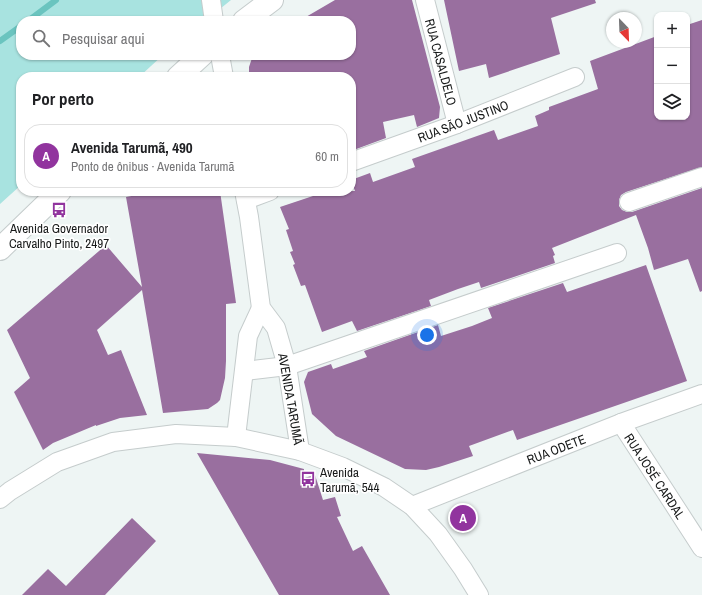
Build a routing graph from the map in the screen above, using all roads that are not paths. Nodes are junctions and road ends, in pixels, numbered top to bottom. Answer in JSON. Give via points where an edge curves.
{"nodes":[{"id":1,"x":211,"y":0,"type":"edge"},
{"id":2,"x":272,"y":0,"type":"edge"},
{"id":3,"x":425,"y":0,"type":"edge"},
{"id":4,"x":213,"y":16,"type":"edge"},
{"id":5,"x":251,"y":16,"type":"edge"},
{"id":6,"x":197,"y":60,"type":"edge"},
{"id":7,"x":221,"y":60,"type":"edge"},
{"id":8,"x":183,"y":72,"type":"edge"},
{"id":9,"x":223,"y":72,"type":"edge"},
{"id":10,"x":575,"y":77,"type":"dead end"},
{"id":11,"x":457,"y":124,"type":"junction"},
{"id":12,"x":356,"y":160,"type":"edge"},
{"id":13,"x":702,"y":176,"type":"edge"},
{"id":14,"x":55,"y":196,"type":"edge"},
{"id":15,"x":245,"y":196,"type":"edge"},
{"id":16,"x":629,"y":202,"type":"dead end"},
{"id":17,"x":0,"y":249,"type":"edge"},
{"id":18,"x":617,"y":253,"type":"dead end"},
{"id":19,"x":261,"y":308,"type":"junction"},
{"id":20,"x":287,"y":366,"type":"junction"},
{"id":21,"x":244,"y":371,"type":"junction"},
{"id":22,"x":702,"y":394,"type":"edge"},
{"id":23,"x":622,"y":423,"type":"junction"},
{"id":24,"x":236,"y":437,"type":"junction"},
{"id":25,"x":300,"y":451,"type":"junction"},
{"id":26,"x":0,"y":500,"type":"edge"},
{"id":27,"x":412,"y":506,"type":"junction"},
{"id":28,"x":702,"y":548,"type":"edge"},
{"id":29,"x":479,"y":595,"type":"edge"}],
"edges":[{"from":1,"to":4,"type":"street"},
{"from":2,"to":5,"type":"main road"},
{"from":3,"to":11,"type":"street","name":"RUA CASALDELO"},
{"from":6,"to":8,"type":"main road"},
{"from":7,"to":9,"type":"street"},
{"from":10,"to":11,"type":"street","name":"RUA SÃO JUSTINO"},
{"from":11,"to":12,"type":"street","name":"RUA SÃO JUSTINO"},
{"from":13,"to":16,"type":"street"},
{"from":14,"to":17,"type":"main road"},
{"from":15,"to":19,"type":"street","name":"AVENIDA TARUMÃ"},
{"from":18,"to":20,"type":"street"},
{"from":19,"to":20,"type":"street","name":"AVENIDA TARUMÃ","via":[[276,328]]},
{"from":19,"to":21,"type":"street","via":[[248,336]]},
{"from":20,"to":21,"type":"street"},
{"from":20,"to":25,"type":"street","name":"AVENIDA TARUMÃ"},
{"from":21,"to":24,"type":"street"},
{"from":22,"to":23,"type":"street","name":"RUA ODETE"},
{"from":23,"to":27,"type":"street","name":"RUA ODETE"},
{"from":23,"to":28,"type":"street","name":"RUA JOSÉ CARDAL"},
{"from":24,"to":25,"type":"street"},
{"from":24,"to":26,"type":"street","via":[[176,434],[113,442],[57,462]]},
{"from":25,"to":27,"type":"street","name":"AVENIDA TARUMÃ","via":[[343,467],[384,487]]},
{"from":27,"to":29,"type":"street","name":"AVENIDA TARUMÃ","via":[[438,534]]}]}
